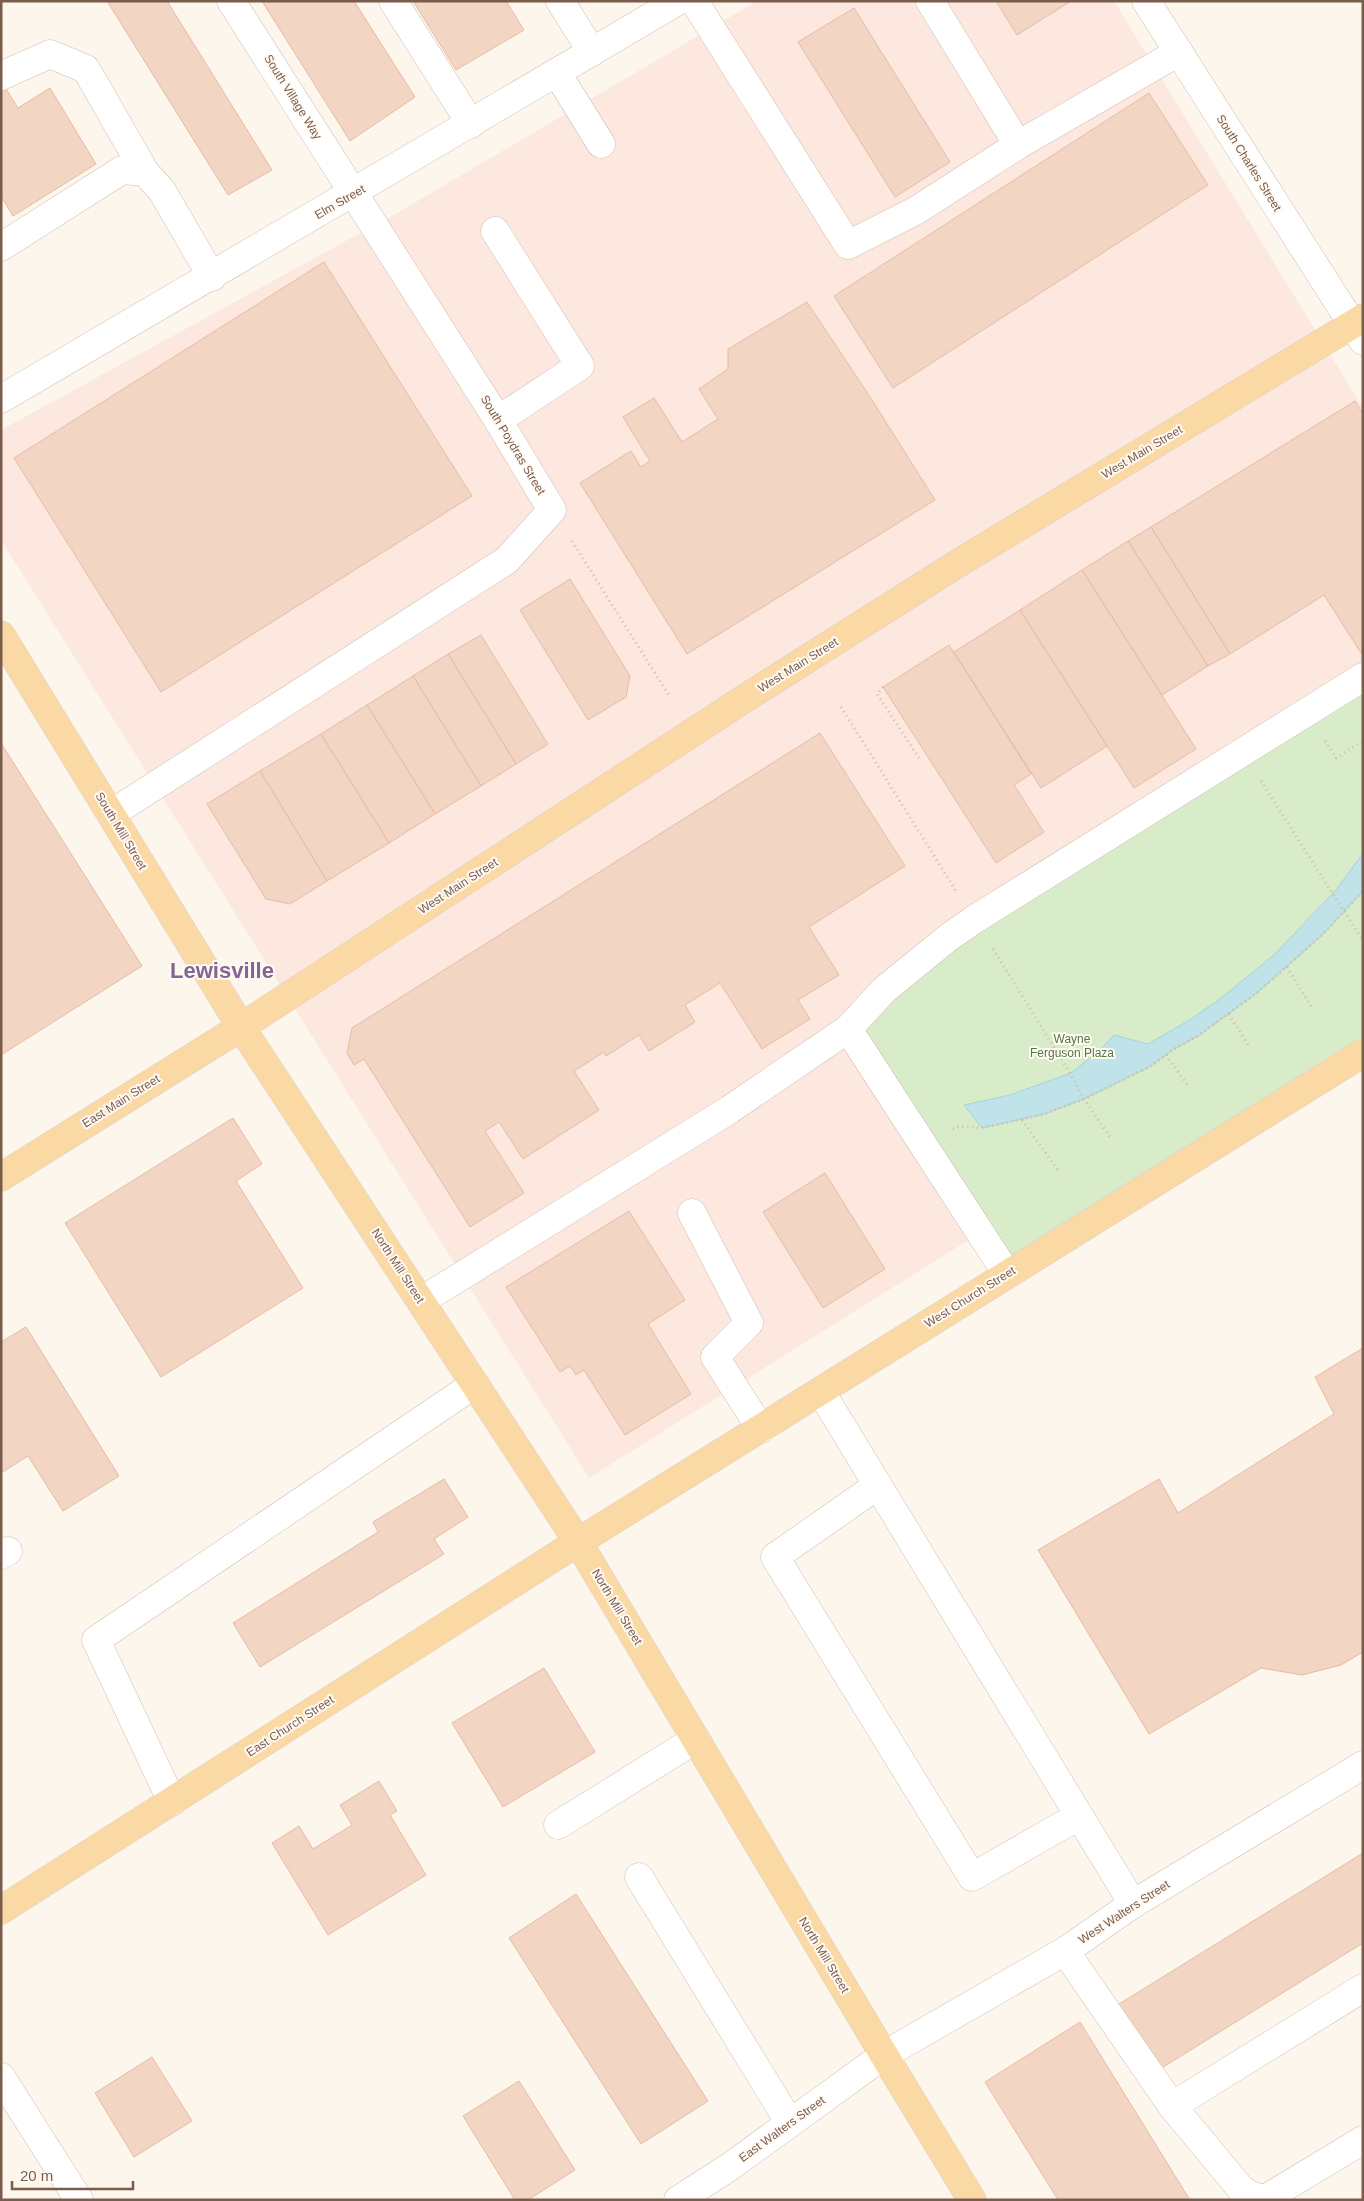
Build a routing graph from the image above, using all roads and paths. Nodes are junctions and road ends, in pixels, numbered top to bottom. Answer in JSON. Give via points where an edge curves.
{"nodes":[{"id":1,"x":231,"y":1,"type":"edge"},
{"id":2,"x":393,"y":1,"type":"edge"},
{"id":3,"x":560,"y":1,"type":"edge"},
{"id":4,"x":678,"y":1,"type":"edge"},
{"id":5,"x":694,"y":1,"type":"edge"},
{"id":6,"x":930,"y":1,"type":"edge"},
{"id":7,"x":1146,"y":1,"type":"edge"},
{"id":8,"x":592,"y":52,"type":"junction"},
{"id":9,"x":1179,"y":52,"type":"junction"},
{"id":10,"x":557,"y":73,"type":"junction"},
{"id":11,"x":1,"y":76,"type":"edge"},
{"id":12,"x":471,"y":124,"type":"junction"},
{"id":13,"x":601,"y":144,"type":"dead end"},
{"id":14,"x":1018,"y":145,"type":"junction"},
{"id":15,"x":146,"y":172,"type":"junction"},
{"id":16,"x":354,"y":194,"type":"junction"},
{"id":17,"x":495,"y":231,"type":"dead end"},
{"id":18,"x":1,"y":247,"type":"edge"},
{"id":19,"x":212,"y":277,"type":"junction"},
{"id":20,"x":1359,"y":328,"type":"edge"},
{"id":21,"x":1,"y":400,"type":"edge"},
{"id":22,"x":498,"y":420,"type":"junction"},
{"id":23,"x":552,"y":510,"type":"junction"},
{"id":24,"x":1,"y":635,"type":"edge"},
{"id":25,"x":1363,"y":677,"type":"edge"},
{"id":26,"x":883,"y":687,"type":"dead end"},
{"id":27,"x":670,"y":698,"type":"dead end"},
{"id":28,"x":841,"y":707,"type":"dead end"},
{"id":29,"x":1242,"y":754,"type":"junction"},
{"id":30,"x":919,"y":758,"type":"dead end"},
{"id":31,"x":111,"y":814,"type":"junction"},
{"id":32,"x":1363,"y":891,"type":"edge"},
{"id":33,"x":958,"y":895,"type":"dead end"},
{"id":34,"x":1344,"y":911,"type":"junction"},
{"id":35,"x":1363,"y":941,"type":"edge"},
{"id":36,"x":992,"y":948,"type":"dead end"},
{"id":37,"x":1287,"y":967,"type":"junction"},
{"id":38,"x":1313,"y":1009,"type":"dead end"},
{"id":39,"x":1228,"y":1014,"type":"junction"},
{"id":40,"x":241,"y":1027,"type":"junction"},
{"id":41,"x":848,"y":1029,"type":"junction"},
{"id":42,"x":1250,"y":1048,"type":"dead end"},
{"id":43,"x":1363,"y":1053,"type":"edge"},
{"id":44,"x":1166,"y":1056,"type":"junction"},
{"id":45,"x":1189,"y":1087,"type":"dead end"},
{"id":46,"x":1084,"y":1099,"type":"junction"},
{"id":47,"x":1022,"y":1120,"type":"junction"},
{"id":48,"x":945,"y":1132,"type":"dead end"},
{"id":49,"x":1110,"y":1137,"type":"dead end"},
{"id":50,"x":1058,"y":1170,"type":"dead end"},
{"id":51,"x":1,"y":1177,"type":"edge"},
{"id":52,"x":692,"y":1213,"type":"dead end"},
{"id":53,"x":1007,"y":1274,"type":"junction"},
{"id":54,"x":421,"y":1301,"type":"junction"},
{"id":55,"x":475,"y":1384,"type":"junction"},
{"id":56,"x":821,"y":1392,"type":"junction"},
{"id":57,"x":761,"y":1429,"type":"junction"},
{"id":58,"x":878,"y":1485,"type":"junction"},
{"id":59,"x":578,"y":1542,"type":"junction"},
{"id":60,"x":696,"y":1739,"type":"junction"},
{"id":61,"x":1363,"y":1765,"type":"edge"},
{"id":62,"x":172,"y":1802,"type":"junction"},
{"id":63,"x":1079,"y":1816,"type":"junction"},
{"id":64,"x":558,"y":1825,"type":"dead end"},
{"id":65,"x":639,"y":1877,"type":"dead end"},
{"id":66,"x":1133,"y":1904,"type":"junction"},
{"id":67,"x":1,"y":1910,"type":"edge"},
{"id":68,"x":1065,"y":1951,"type":"junction"},
{"id":69,"x":1363,"y":1988,"type":"edge"},
{"id":70,"x":884,"y":2055,"type":"junction"},
{"id":71,"x":1,"y":2078,"type":"edge"},
{"id":72,"x":1172,"y":2106,"type":"junction"},
{"id":73,"x":790,"y":2123,"type":"junction"},
{"id":74,"x":1363,"y":2140,"type":"edge"},
{"id":75,"x":80,"y":2200,"type":"edge"},
{"id":76,"x":678,"y":2200,"type":"edge"},
{"id":77,"x":972,"y":2200,"type":"edge"}],
"edges":[{"from":1,"to":16,"type":"street","name":"South Village Way"},
{"from":2,"to":12,"type":"street"},
{"from":3,"to":8,"type":"street"},
{"from":4,"to":8,"type":"street","name":"Elm Street"},
{"from":5,"to":14,"type":"street","via":[[848,245],[917,210]]},
{"from":6,"to":14,"type":"street"},
{"from":7,"to":9,"type":"street","name":"South Charles Street"},
{"from":8,"to":10,"type":"street","name":"Elm Street"},
{"from":9,"to":14,"type":"street"},
{"from":9,"to":20,"type":"street","name":"South Charles Street"},
{"from":10,"to":12,"type":"street","name":"Elm Street"},
{"from":10,"to":13,"type":"street"},
{"from":11,"to":15,"type":"street","via":[[50,54],[86,69]]},
{"from":12,"to":16,"type":"street","name":"Elm Street"},
{"from":15,"to":18,"type":"street","via":[[122,170]]},
{"from":15,"to":19,"type":"street","via":[[162,191]]},
{"from":16,"to":19,"type":"street","name":"Elm Street"},
{"from":16,"to":22,"type":"street","name":"South Poydras Street"},
{"from":17,"to":22,"type":"street","via":[[580,366]]},
{"from":19,"to":21,"type":"street","name":"Elm Street"},
{"from":20,"to":40,"type":"main road","name":"West Main Street","via":[[948,570]]},
{"from":22,"to":23,"type":"street","name":"South Poydras Street"},
{"from":23,"to":27,"type":"path"},
{"from":23,"to":31,"type":"street","via":[[507,560]]},
{"from":24,"to":31,"type":"main road","name":"South Mill Street"},
{"from":25,"to":29,"type":"street"},
{"from":26,"to":30,"type":"path","via":[[877,694]]},
{"from":28,"to":33,"type":"path"},
{"from":29,"to":34,"type":"path"},
{"from":29,"to":41,"type":"street","via":[[949,937],[884,990]]},
{"from":31,"to":40,"type":"main road","name":"South Mill Street"},
{"from":32,"to":34,"type":"path"},
{"from":34,"to":35,"type":"path"},
{"from":34,"to":37,"type":"path"},
{"from":36,"to":46,"type":"path"},
{"from":37,"to":38,"type":"path"},
{"from":37,"to":39,"type":"path"},
{"from":39,"to":42,"type":"path"},
{"from":39,"to":44,"type":"path"},
{"from":40,"to":51,"type":"main road","name":"East Main Street"},
{"from":40,"to":54,"type":"main road","name":"North Mill Street"},
{"from":41,"to":53,"type":"street"},
{"from":41,"to":54,"type":"street","via":[[729,1110]]},
{"from":43,"to":53,"type":"main road","name":"West Church Street"},
{"from":44,"to":45,"type":"path"},
{"from":44,"to":46,"type":"path"},
{"from":46,"to":47,"type":"path"},
{"from":46,"to":49,"type":"path"},
{"from":47,"to":48,"type":"path","via":[[982,1128],[960,1126]]},
{"from":47,"to":50,"type":"path"},
{"from":52,"to":57,"type":"street","via":[[749,1323],[715,1357]]},
{"from":53,"to":56,"type":"main road","name":"West Church Street"},
{"from":54,"to":55,"type":"main road","name":"North Mill Street"},
{"from":55,"to":59,"type":"main road","name":"North Mill Street"},
{"from":55,"to":62,"type":"street","via":[[96,1640]]},
{"from":56,"to":57,"type":"main road","name":"West Church Street"},
{"from":56,"to":58,"type":"street"},
{"from":57,"to":59,"type":"main road","name":"West Church Street"},
{"from":58,"to":63,"type":"street"},
{"from":58,"to":63,"type":"street","via":[[775,1557],[972,1877]]},
{"from":59,"to":60,"type":"main road","name":"North Mill Street"},
{"from":59,"to":62,"type":"main road","name":"East Church Street"},
{"from":60,"to":64,"type":"street"},
{"from":60,"to":70,"type":"main road","name":"North Mill Street"},
{"from":61,"to":66,"type":"street","name":"West Walters Street"},
{"from":62,"to":67,"type":"main road","name":"East Church Street"},
{"from":63,"to":66,"type":"street"},
{"from":65,"to":73,"type":"street"},
{"from":66,"to":68,"type":"street","name":"West Walters Street"},
{"from":68,"to":70,"type":"street","name":"West Walters Street"},
{"from":68,"to":72,"type":"street"},
{"from":69,"to":72,"type":"street"},
{"from":70,"to":73,"type":"street","name":"East Walters Street"},
{"from":70,"to":77,"type":"main road","name":"North Mill Street"},
{"from":71,"to":75,"type":"street"},
{"from":72,"to":74,"type":"street","via":[[1241,2189],[1265,2199]]},
{"from":73,"to":76,"type":"street","name":"East Walters Street"}]}
